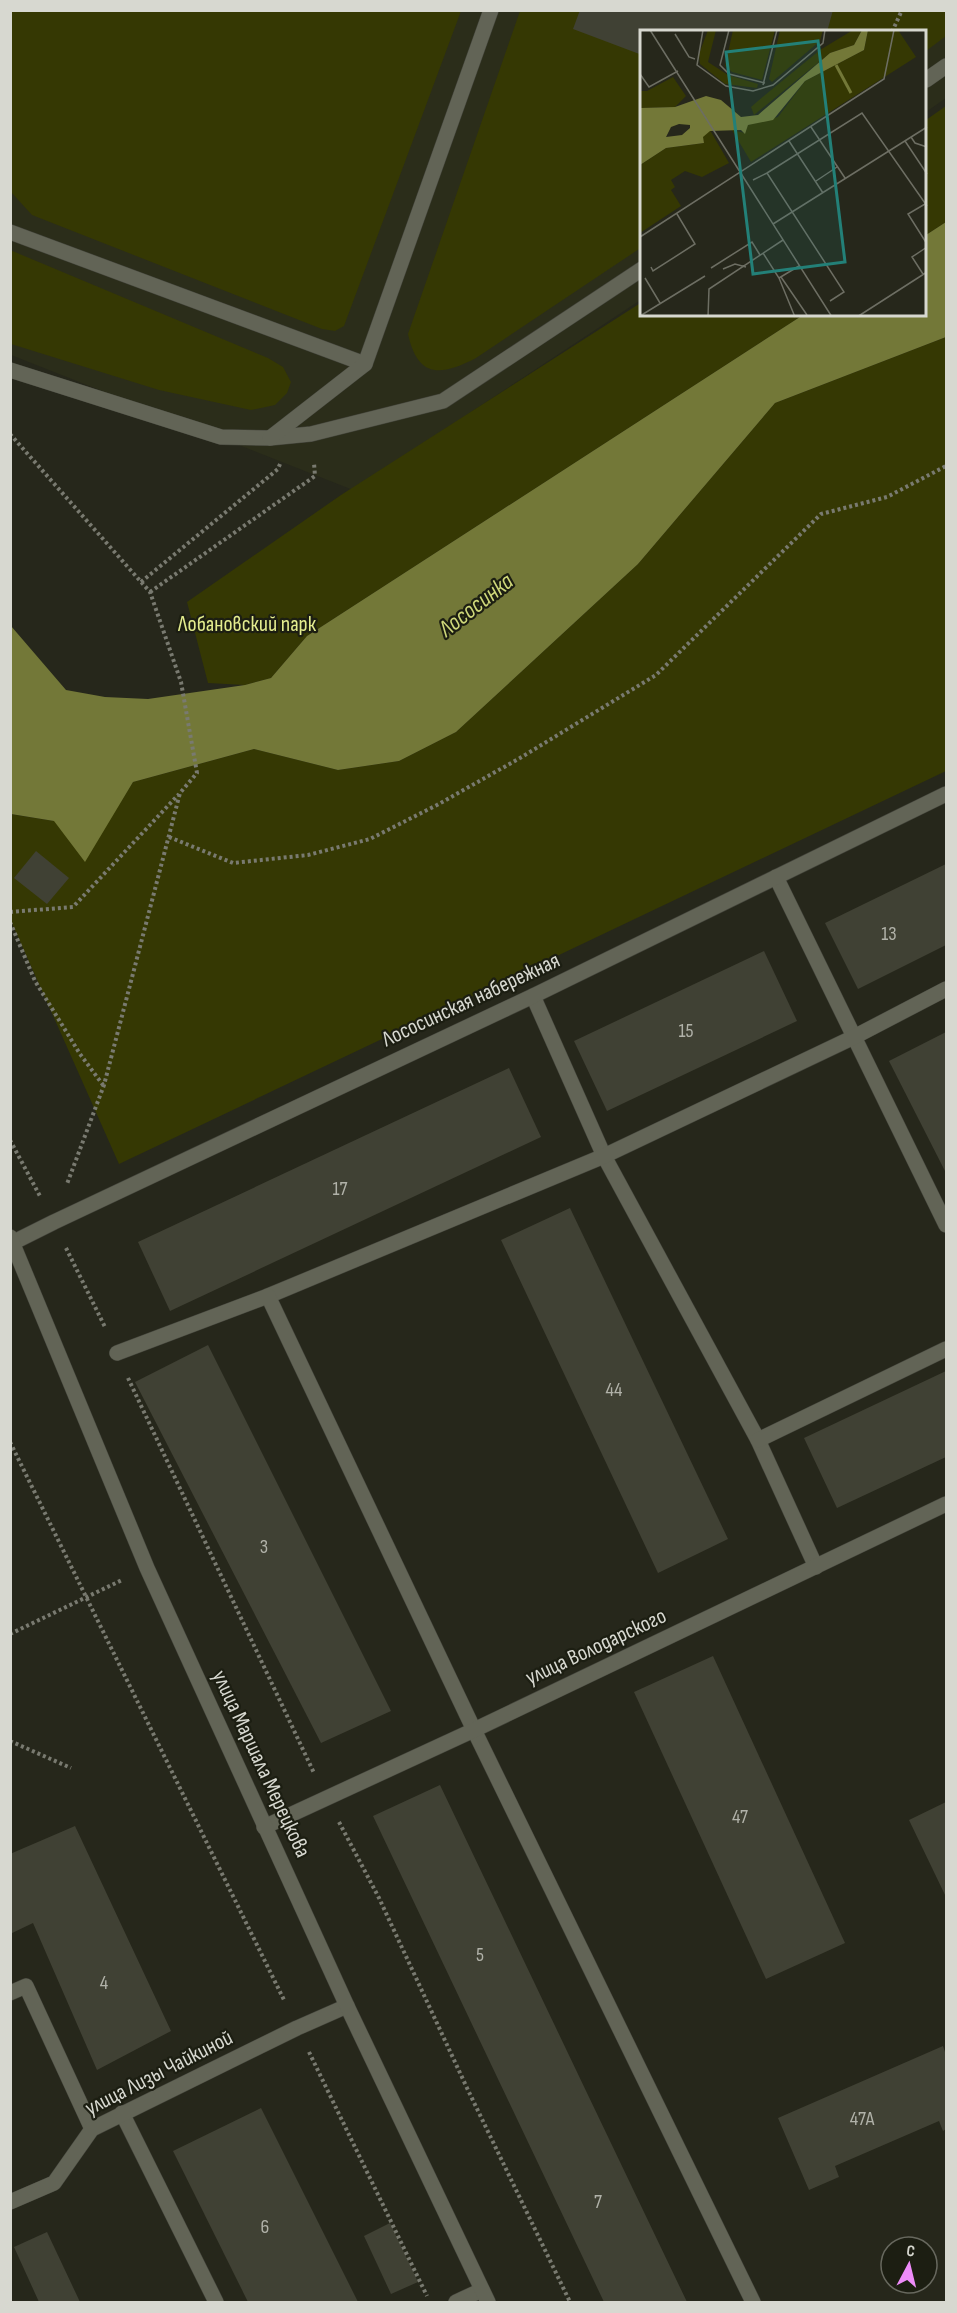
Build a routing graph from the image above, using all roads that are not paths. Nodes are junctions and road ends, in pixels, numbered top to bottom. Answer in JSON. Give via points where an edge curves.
{"nodes":[{"id":1,"x":491,"y":10,"type":"edge"},
{"id":2,"x":946,"y":66,"type":"edge"},
{"id":3,"x":927,"y":79,"type":"edge"},
{"id":4,"x":10,"y":232,"type":"edge"},
{"id":5,"x":640,"y":270,"type":"edge"},
{"id":6,"x":365,"y":364,"type":"junction"},
{"id":7,"x":10,"y":370,"type":"edge"},
{"id":8,"x":270,"y":438,"type":"junction"},
{"id":9,"x":946,"y":794,"type":"edge"},
{"id":10,"x":776,"y":877,"type":"junction"},
{"id":11,"x":946,"y":989,"type":"edge"},
{"id":12,"x":533,"y":996,"type":"junction"},
{"id":13,"x":854,"y":1037,"type":"junction"},
{"id":14,"x":604,"y":1156,"type":"junction"},
{"id":15,"x":946,"y":1225,"type":"edge"},
{"id":16,"x":11,"y":1241,"type":"edge"},
{"id":17,"x":268,"y":1296,"type":"junction"},
{"id":18,"x":946,"y":1349,"type":"edge"},
{"id":19,"x":117,"y":1353,"type":"road end"},
{"id":20,"x":758,"y":1440,"type":"junction"},
{"id":21,"x":946,"y":1504,"type":"edge"},
{"id":22,"x":816,"y":1567,"type":"junction"},
{"id":23,"x":474,"y":1730,"type":"junction"},
{"id":24,"x":264,"y":1827,"type":"junction"},
{"id":25,"x":10,"y":1993,"type":"edge"},
{"id":26,"x":347,"y":2006,"type":"junction"},
{"id":27,"x":123,"y":2113,"type":"junction"},
{"id":28,"x":92,"y":2129,"type":"junction"},
{"id":29,"x":10,"y":2202,"type":"edge"},
{"id":30,"x":485,"y":2296,"type":"edge"},
{"id":31,"x":216,"y":2302,"type":"edge"},
{"id":32,"x":456,"y":2302,"type":"edge"},
{"id":33,"x":753,"y":2302,"type":"edge"}],
"edges":[{"from":1,"to":6,"type":"street"},
{"from":2,"to":3,"type":"street"},
{"from":4,"to":6,"type":"street"},
{"from":5,"to":8,"type":"street","via":[[443,401],[311,434]]},
{"from":6,"to":8,"type":"street"},
{"from":7,"to":8,"type":"street","via":[[221,437]]},
{"from":9,"to":10,"type":"street","name":"Лососинская набережная"},
{"from":10,"to":12,"type":"street","name":"Лососинская набережная"},
{"from":10,"to":13,"type":"street"},
{"from":11,"to":13,"type":"street"},
{"from":12,"to":14,"type":"street"},
{"from":12,"to":16,"type":"street","name":"Лососинская набережная"},
{"from":13,"to":14,"type":"street"},
{"from":13,"to":15,"type":"street"},
{"from":14,"to":17,"type":"street"},
{"from":14,"to":20,"type":"street"},
{"from":16,"to":24,"type":"street","name":"улица Маршала Мерецкова","via":[[147,1568]]},
{"from":17,"to":19,"type":"street"},
{"from":17,"to":23,"type":"street"},
{"from":18,"to":20,"type":"street"},
{"from":20,"to":22,"type":"street"},
{"from":21,"to":22,"type":"street","name":"улица Володарского"},
{"from":22,"to":23,"type":"street","name":"улица Володарского"},
{"from":23,"to":24,"type":"street","name":"улица Володарского"},
{"from":23,"to":33,"type":"street"},
{"from":24,"to":26,"type":"street","name":"улица Маршала Мерецкова"},
{"from":25,"to":28,"type":"street","via":[[26,1986]]},
{"from":26,"to":27,"type":"street","name":"улица Лизы Чайкиной"},
{"from":26,"to":30,"type":"street","name":"улица Маршала Мерецкова"},
{"from":27,"to":28,"type":"street","name":"улица Лизы Чайкиной"},
{"from":27,"to":31,"type":"street"},
{"from":28,"to":29,"type":"street","name":"улица Лизы Чайкиной","via":[[54,2183]]},
{"from":30,"to":32,"type":"street"}]}
